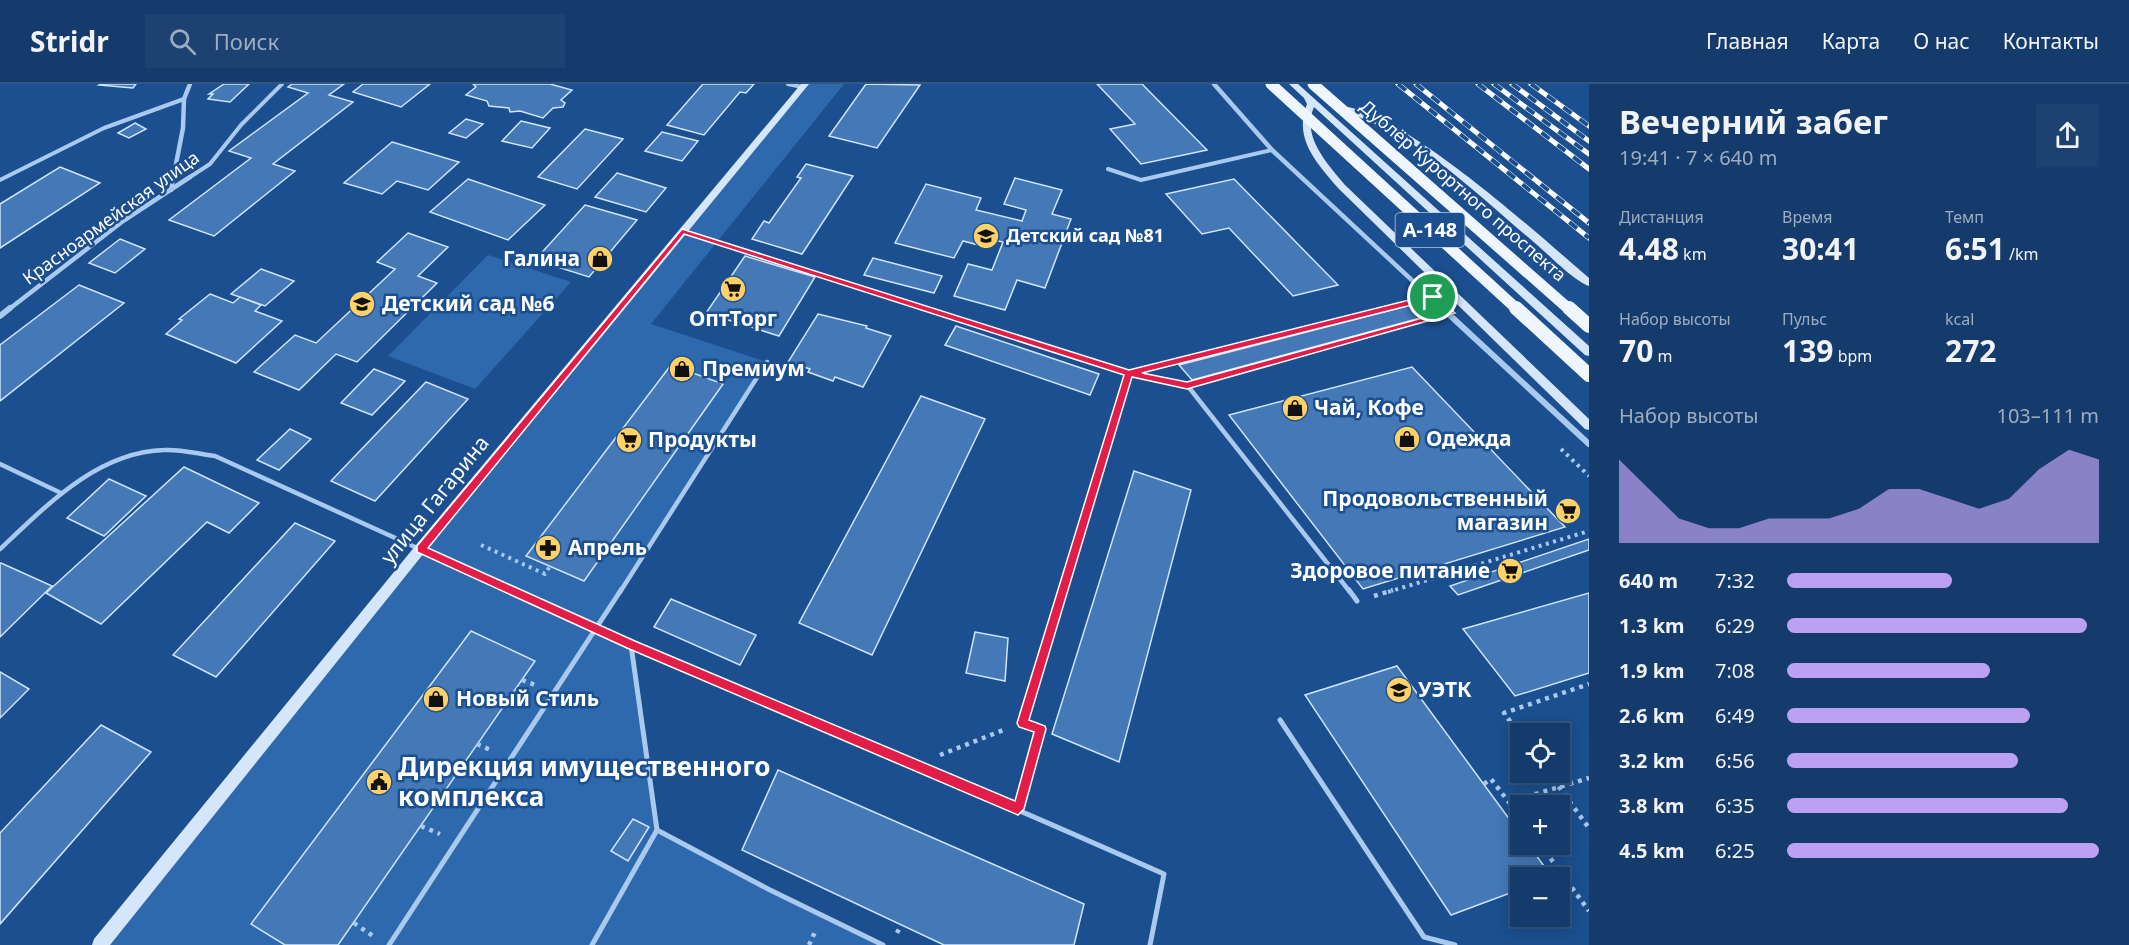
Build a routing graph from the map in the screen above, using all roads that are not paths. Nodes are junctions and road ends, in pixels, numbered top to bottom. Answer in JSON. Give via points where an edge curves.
{"nodes":[{"id":1,"x":190,"y":84,"type":"edge"},
{"id":2,"x":282,"y":84,"type":"edge"},
{"id":3,"x":788,"y":84,"type":"edge"},
{"id":4,"x":1214,"y":84,"type":"edge"},
{"id":5,"x":1271,"y":84,"type":"edge"},
{"id":6,"x":1293,"y":84,"type":"edge"},
{"id":7,"x":1313,"y":84,"type":"edge"},
{"id":8,"x":804,"y":86,"type":"edge"},
{"id":9,"x":1308,"y":98,"type":"junction"},
{"id":10,"x":184,"y":99,"type":"junction"},
{"id":11,"x":1272,"y":150,"type":"junction"},
{"id":12,"x":1108,"y":169,"type":"dead end"},
{"id":13,"x":190,"y":177,"type":"joint"},
{"id":14,"x":0,"y":180,"type":"edge"},
{"id":15,"x":171,"y":190,"type":"junction"},
{"id":16,"x":682,"y":231,"type":"junction"},
{"id":17,"x":1589,"y":283,"type":"edge"},
{"id":18,"x":1433,"y":297,"type":"junction"},
{"id":19,"x":1451,"y":313,"type":"junction"},
{"id":20,"x":0,"y":316,"type":"edge"},
{"id":21,"x":1589,"y":326,"type":"edge"},
{"id":22,"x":1589,"y":352,"type":"edge"},
{"id":23,"x":767,"y":362,"type":"dead end"},
{"id":24,"x":1129,"y":373,"type":"junction"},
{"id":25,"x":1589,"y":375,"type":"edge"},
{"id":26,"x":1187,"y":386,"type":"junction"},
{"id":27,"x":1589,"y":426,"type":"edge"},
{"id":28,"x":1589,"y":444,"type":"edge"},
{"id":29,"x":0,"y":464,"type":"edge"},
{"id":30,"x":61,"y":492,"type":"junction"},
{"id":31,"x":0,"y":549,"type":"edge"},
{"id":32,"x":420,"y":549,"type":"junction"},
{"id":33,"x":1357,"y":601,"type":"road end"},
{"id":34,"x":596,"y":629,"type":"junction"},
{"id":35,"x":631,"y":645,"type":"junction"},
{"id":36,"x":1280,"y":720,"type":"dead end"},
{"id":37,"x":1023,"y":723,"type":"road end"},
{"id":38,"x":657,"y":830,"type":"junction"},
{"id":39,"x":100,"y":945,"type":"edge"},
{"id":40,"x":389,"y":945,"type":"edge"},
{"id":41,"x":592,"y":945,"type":"edge"},
{"id":42,"x":883,"y":945,"type":"edge"},
{"id":43,"x":1150,"y":945,"type":"edge"},
{"id":44,"x":1455,"y":945,"type":"edge"}],
"edges":[{"from":1,"to":10,"type":"street"},
{"from":2,"to":13,"type":"lane","name":"Красноармейская улица","via":[[241,124],[210,164]]},
{"from":3,"to":8,"type":"lane"},
{"from":4,"to":11,"type":"street"},
{"from":5,"to":25,"type":"main road","number":"А-148","bridge":true},
{"from":6,"to":9,"type":"street"},
{"from":7,"to":21,"type":"main road","name":"Дублёр Курортного проспекта","number":"А-148","bridge":true},
{"from":8,"to":16,"type":"street","name":"улица Гагарина"},
{"from":9,"to":17,"type":"street","number":"А-148","via":[[1356,112],[1422,146]]},
{"from":9,"to":22,"type":"street"},
{"from":9,"to":27,"type":"street","number":"А-148","via":[[1311,104],[1306,114],[1307,132],[1342,187]]},
{"from":10,"to":14,"type":"lane","via":[[104,128]]},
{"from":10,"to":15,"type":"street","via":[[183,128]]},
{"from":11,"to":12,"type":"lane","via":[[1141,180]]},
{"from":11,"to":18,"type":"street"},
{"from":13,"to":15,"type":"street","name":"Красноармейская улица"},
{"from":15,"to":20,"type":"street","name":"Красноармейская улица","via":[[123,221]]},
{"from":16,"to":24,"type":"lane"},
{"from":16,"to":32,"type":"street","name":"улица Гагарина"},
{"from":18,"to":19,"type":"street"},
{"from":18,"to":24,"type":"lane"},
{"from":19,"to":26,"type":"lane"},
{"from":19,"to":28,"type":"street"},
{"from":23,"to":34,"type":"lane"},
{"from":24,"to":26,"type":"lane"},
{"from":24,"to":37,"type":"lane"},
{"from":26,"to":33,"type":"lane"},
{"from":29,"to":30,"type":"lane"},
{"from":30,"to":31,"type":"lane"},
{"from":30,"to":32,"type":"lane","via":[[110,461],[161,450],[215,456]]},
{"from":32,"to":34,"type":"lane"},
{"from":32,"to":39,"type":"street","name":"улица Гагарина"},
{"from":34,"to":35,"type":"lane"},
{"from":34,"to":40,"type":"lane"},
{"from":35,"to":38,"type":"lane"},
{"from":35,"to":43,"type":"lane","via":[[1164,874]]},
{"from":36,"to":44,"type":"lane","via":[[1424,937]]},
{"from":38,"to":41,"type":"lane"},
{"from":38,"to":42,"type":"lane"}]}
